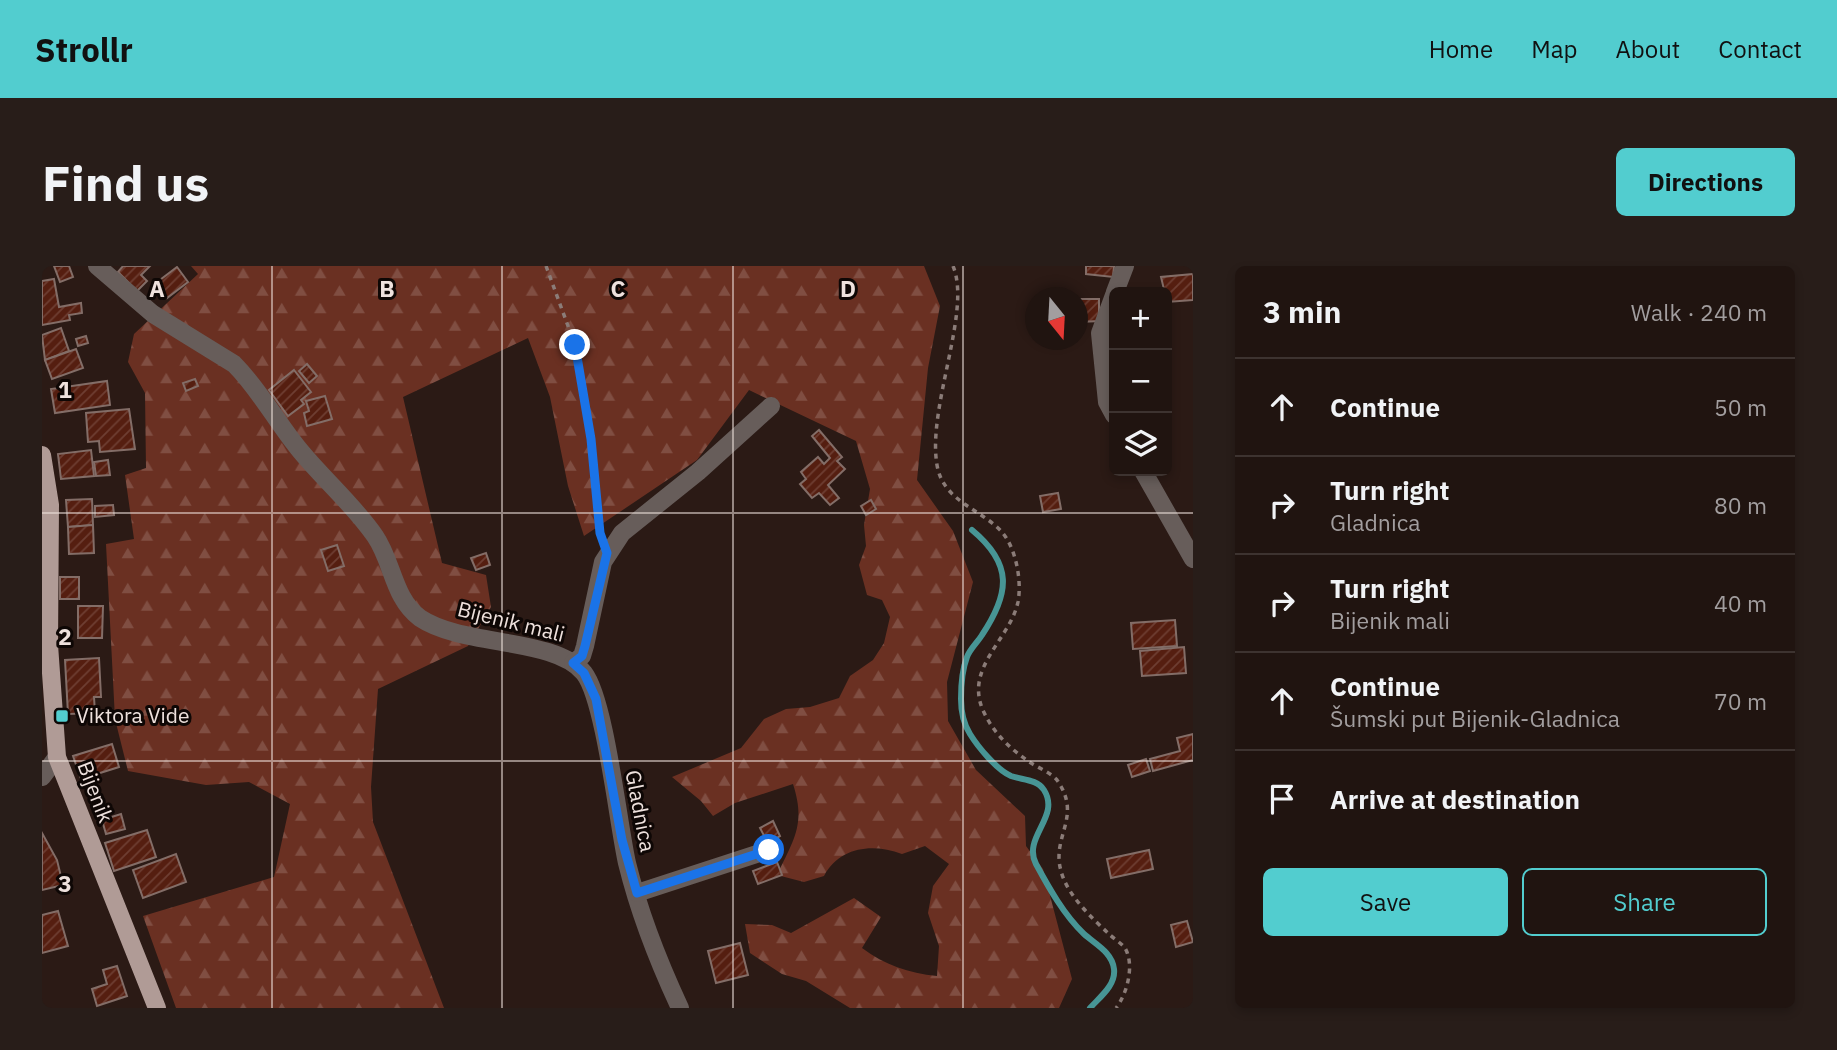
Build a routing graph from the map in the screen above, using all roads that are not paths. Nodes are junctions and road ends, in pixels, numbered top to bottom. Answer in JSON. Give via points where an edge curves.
{"nodes":[{"id":1,"x":96,"y":266,"type":"edge"},
{"id":2,"x":1125,"y":266,"type":"edge"},
{"id":3,"x":1117,"y":287,"type":"edge"},
{"id":4,"x":1109,"y":309,"type":"edge"},
{"id":5,"x":771,"y":406,"type":"dead end"},
{"id":6,"x":1113,"y":413,"type":"edge"},
{"id":7,"x":42,"y":455,"type":"edge"},
{"id":8,"x":1146,"y":476,"type":"edge"},
{"id":9,"x":1193,"y":559,"type":"edge"},
{"id":10,"x":46,"y":589,"type":"edge"},
{"id":11,"x":573,"y":663,"type":"junction"},
{"id":12,"x":57,"y":757,"type":"junction"},
{"id":13,"x":42,"y":777,"type":"edge"},
{"id":14,"x":769,"y":850,"type":"dead end"},
{"id":15,"x":637,"y":893,"type":"junction"},
{"id":16,"x":157,"y":1008,"type":"edge"},
{"id":17,"x":680,"y":1008,"type":"edge"}],
"edges":[{"from":1,"to":11,"type":"street","name":"Bijenik mali","via":[[130,297],[247,377],[298,449],[374,535],[406,606],[422,619],[461,635],[536,650]]},
{"from":2,"to":3,"type":"street"},
{"from":4,"to":6,"type":"street","via":[[1100,333],[1107,402]]},
{"from":5,"to":11,"type":"street","name":"Bijenik mali","via":[[622,533],[607,553],[582,656]]},
{"from":7,"to":10,"type":"main road","name":"Bijenik","via":[[50,505]]},
{"from":8,"to":9,"type":"street"},
{"from":10,"to":12,"type":"main road","name":"Bijenik"},
{"from":11,"to":15,"type":"street","name":"Gladnica","via":[[584,673],[596,699],[622,840]]},
{"from":12,"to":13,"type":"street"},
{"from":12,"to":16,"type":"main road","name":"Bijenik"},
{"from":14,"to":15,"type":"street"},
{"from":15,"to":17,"type":"street","name":"Gladnica"}]}
